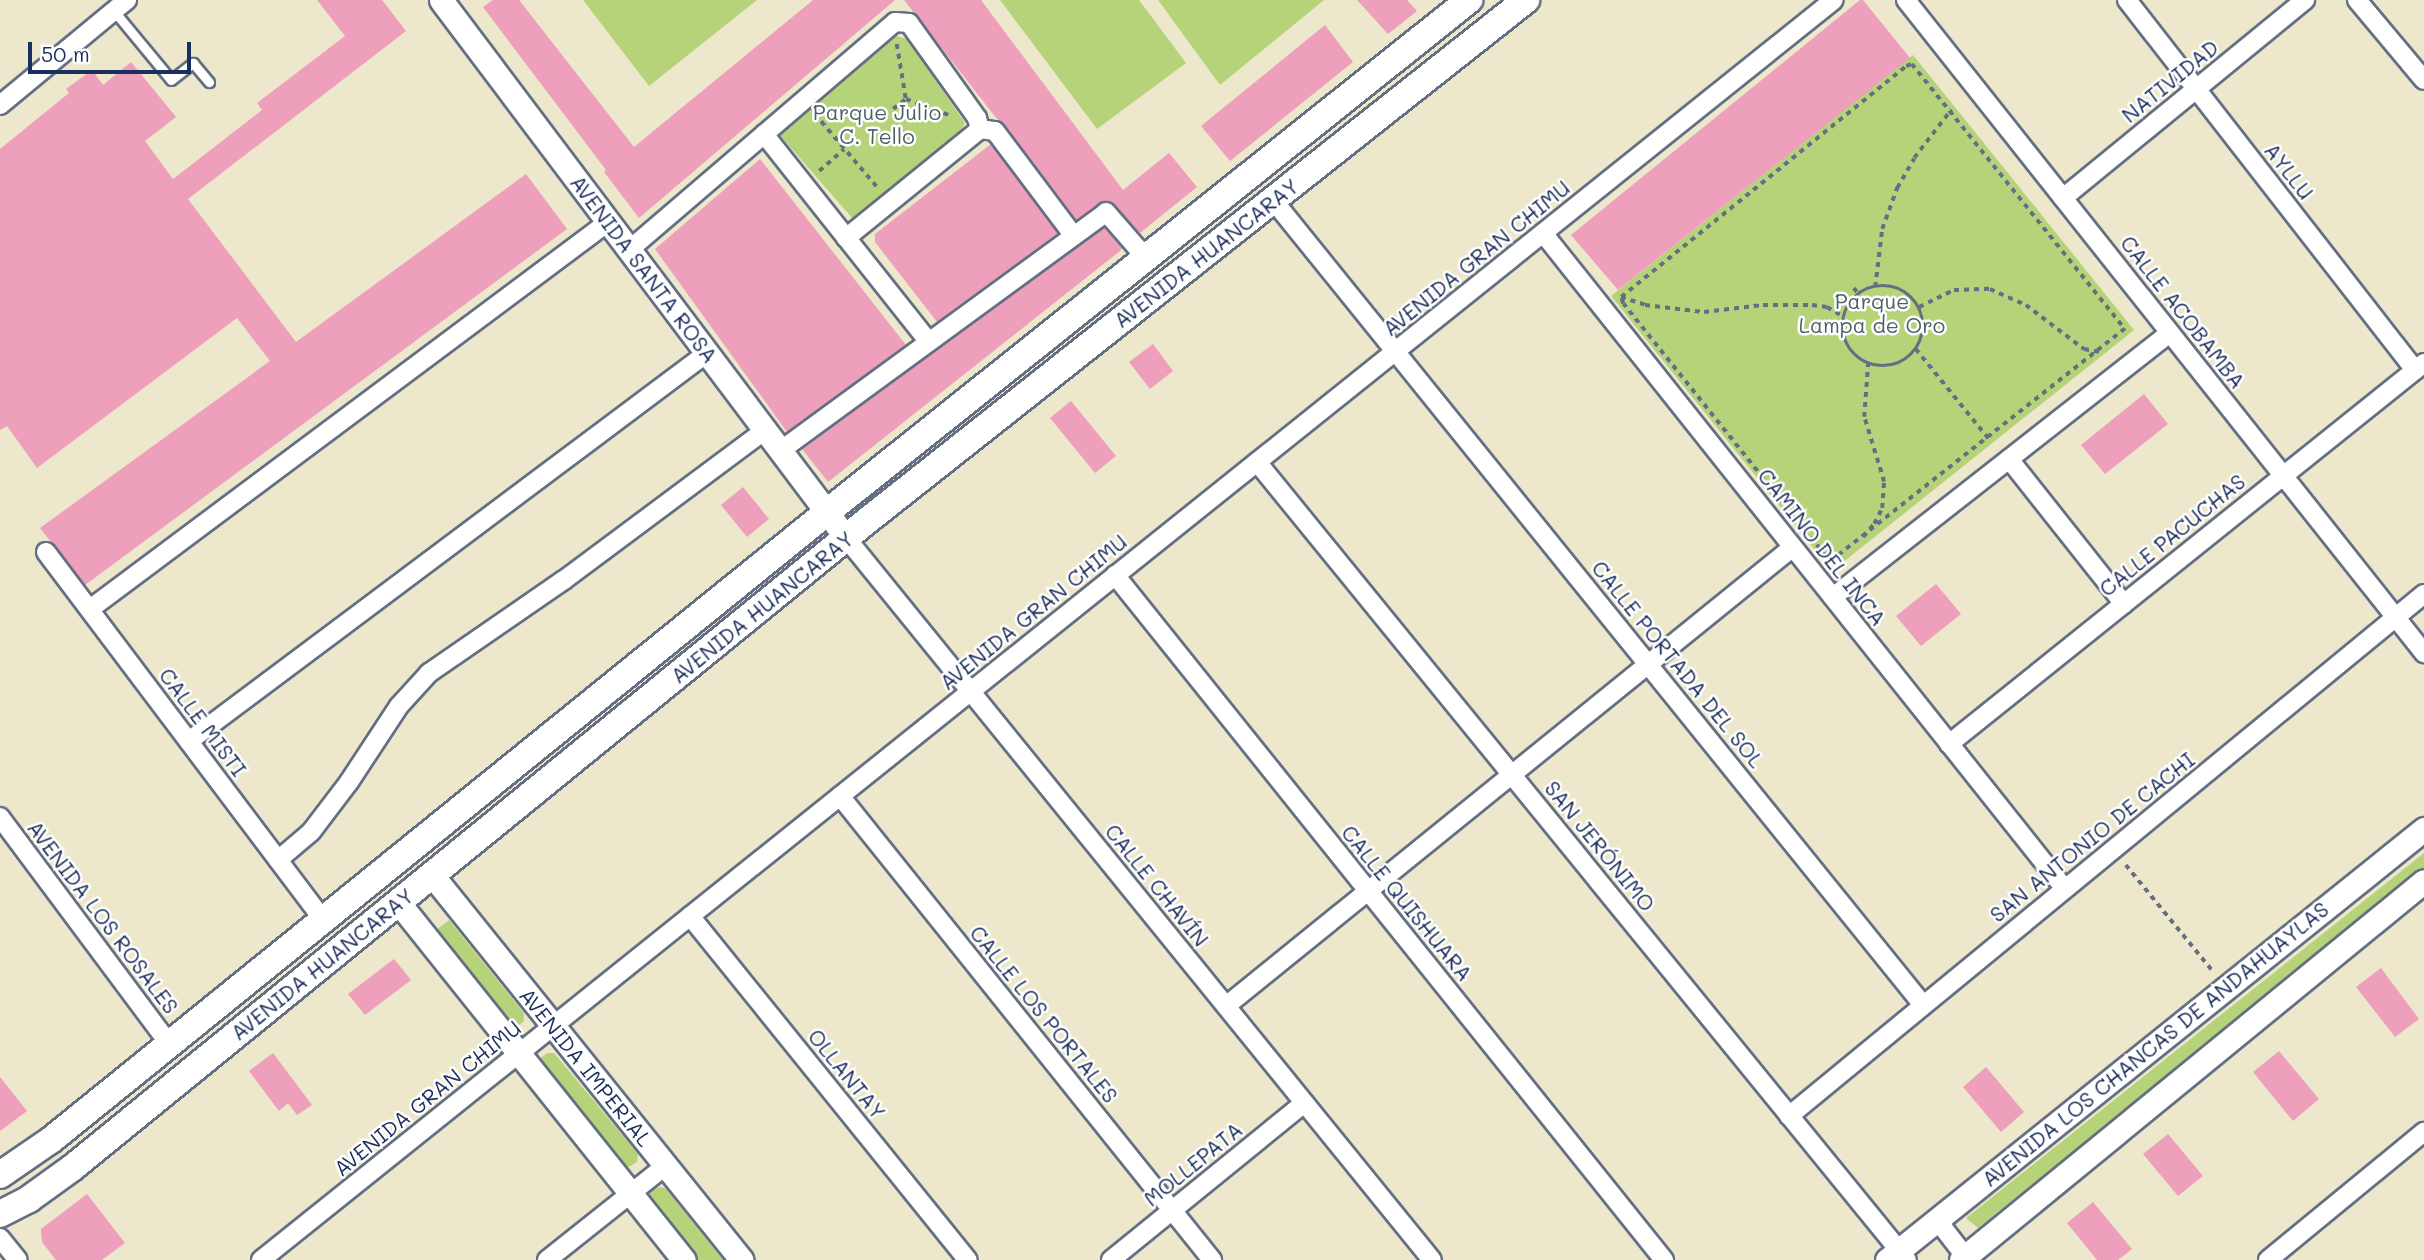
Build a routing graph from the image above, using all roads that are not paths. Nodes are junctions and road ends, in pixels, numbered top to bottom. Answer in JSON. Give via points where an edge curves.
{"nodes":[{"id":1,"x":441,"y":0,"type":"edge"},
{"id":2,"x":1469,"y":0,"type":"edge"},
{"id":3,"x":1526,"y":0,"type":"edge"},
{"id":4,"x":1834,"y":0,"type":"edge"},
{"id":5,"x":1906,"y":0,"type":"edge"},
{"id":6,"x":2127,"y":0,"type":"edge"},
{"id":7,"x":2305,"y":0,"type":"edge"},
{"id":8,"x":2357,"y":0,"type":"edge"},
{"id":9,"x":121,"y":6,"type":"edge"},
{"id":10,"x":2424,"y":80,"type":"edge"},
{"id":11,"x":209,"y":82,"type":"dead end"},
{"id":12,"x":2196,"y":89,"type":"junction"},
{"id":13,"x":0,"y":105,"type":"edge"},
{"id":14,"x":980,"y":129,"type":"junction"},
{"id":15,"x":764,"y":134,"type":"junction"},
{"id":16,"x":2063,"y":198,"type":"junction"},
{"id":17,"x":1273,"y":200,"type":"junction"},
{"id":18,"x":608,"y":222,"type":"junction"},
{"id":19,"x":1543,"y":233,"type":"junction"},
{"id":20,"x":1073,"y":235,"type":"junction"},
{"id":21,"x":846,"y":238,"type":"junction"},
{"id":22,"x":629,"y":250,"type":"junction"},
{"id":23,"x":1146,"y":258,"type":"junction"},
{"id":24,"x":2170,"y":332,"type":"junction"},
{"id":25,"x":929,"y":342,"type":"junction"},
{"id":26,"x":1394,"y":353,"type":"junction"},
{"id":27,"x":707,"y":354,"type":"junction"},
{"id":28,"x":2420,"y":366,"type":"edge"},
{"id":29,"x":765,"y":430,"type":"junction"},
{"id":30,"x":780,"y":451,"type":"junction"},
{"id":31,"x":2008,"y":459,"type":"junction"},
{"id":32,"x":1257,"y":462,"type":"junction"},
{"id":33,"x":2283,"y":475,"type":"junction"},
{"id":34,"x":826,"y":513,"type":"junction"},
{"id":35,"x":847,"y":539,"type":"junction"},
{"id":36,"x":1793,"y":547,"type":"junction"},
{"id":37,"x":46,"y":552,"type":"dead end"},
{"id":38,"x":1115,"y":575,"type":"junction"},
{"id":39,"x":2424,"y":594,"type":"edge"},
{"id":40,"x":1833,"y":597,"type":"junction"},
{"id":41,"x":2123,"y":604,"type":"junction"},
{"id":42,"x":90,"y":609,"type":"junction"},
{"id":43,"x":2396,"y":617,"type":"junction"},
{"id":44,"x":2424,"y":653,"type":"edge"},
{"id":45,"x":1649,"y":663,"type":"junction"},
{"id":46,"x":970,"y":691,"type":"junction"},
{"id":47,"x":189,"y":741,"type":"junction"},
{"id":48,"x":1949,"y":744,"type":"junction"},
{"id":49,"x":1511,"y":772,"type":"junction"},
{"id":50,"x":840,"y":796,"type":"junction"},
{"id":51,"x":0,"y":817,"type":"edge"},
{"id":52,"x":2424,"y":829,"type":"edge"},
{"id":53,"x":278,"y":860,"type":"junction"},
{"id":54,"x":432,"y":874,"type":"junction"},
{"id":55,"x":2424,"y":881,"type":"edge"},
{"id":56,"x":2064,"y":889,"type":"junction"},
{"id":57,"x":1367,"y":890,"type":"junction"},
{"id":58,"x":398,"y":902,"type":"junction"},
{"id":59,"x":690,"y":916,"type":"junction"},
{"id":60,"x":323,"y":920,"type":"junction"},
{"id":61,"x":1923,"y":1005,"type":"junction"},
{"id":62,"x":1226,"y":1006,"type":"junction"},
{"id":63,"x":553,"y":1026,"type":"junction"},
{"id":64,"x":169,"y":1044,"type":"junction"},
{"id":65,"x":519,"y":1053,"type":"junction"},
{"id":66,"x":1304,"y":1103,"type":"junction"},
{"id":67,"x":1789,"y":1116,"type":"junction"},
{"id":68,"x":2424,"y":1132,"type":"edge"},
{"id":69,"x":665,"y":1166,"type":"junction"},
{"id":70,"x":2,"y":1171,"type":"edge"},
{"id":71,"x":631,"y":1193,"type":"junction"},
{"id":72,"x":1172,"y":1210,"type":"junction"},
{"id":73,"x":0,"y":1214,"type":"edge"},
{"id":74,"x":1937,"y":1220,"type":"junction"},
{"id":75,"x":0,"y":1238,"type":"edge"},
{"id":76,"x":1898,"y":1257,"type":"edge"},
{"id":77,"x":1965,"y":1259,"type":"edge"},
{"id":78,"x":18,"y":1260,"type":"edge"},
{"id":79,"x":261,"y":1260,"type":"edge"},
{"id":80,"x":547,"y":1260,"type":"edge"},
{"id":81,"x":684,"y":1260,"type":"edge"},
{"id":82,"x":741,"y":1260,"type":"edge"},
{"id":83,"x":968,"y":1260,"type":"edge"},
{"id":84,"x":1111,"y":1260,"type":"edge"},
{"id":85,"x":1212,"y":1260,"type":"edge"},
{"id":86,"x":1432,"y":1260,"type":"edge"},
{"id":87,"x":1664,"y":1260,"type":"edge"},
{"id":88,"x":2268,"y":1260,"type":"edge"}],
"edges":[{"from":1,"to":18,"type":"street","name":"AVENIDA SANTA ROSA"},
{"from":2,"to":23,"type":"main road","name":"AVENIDA HUANCARAY"},
{"from":3,"to":17,"type":"main road","name":"AVENIDA HUANCARAY"},
{"from":4,"to":19,"type":"street","name":"AVENIDA GRAN CHIMU"},
{"from":5,"to":16,"type":"street","name":"CALLE ACOBAMBA"},
{"from":6,"to":12,"type":"street","name":"AYLLU"},
{"from":7,"to":12,"type":"street","name":"NATIVIDAD"},
{"from":8,"to":10,"type":"street"},
{"from":9,"to":11,"type":"lane","via":[[172,80],[193,63]]},
{"from":9,"to":13,"type":"street"},
{"from":12,"to":16,"type":"street","name":"NATIVIDAD"},
{"from":12,"to":28,"type":"street","name":"AYLLU"},
{"from":14,"to":15,"type":"street","via":[[955,86],[903,21],[895,22]]},
{"from":14,"to":20,"type":"street","via":[[995,131]]},
{"from":14,"to":21,"type":"street"},
{"from":15,"to":21,"type":"street"},
{"from":15,"to":22,"type":"street"},
{"from":16,"to":24,"type":"street","name":"CALLE ACOBAMBA"},
{"from":17,"to":26,"type":"street","name":"CALLE PORTADA DEL SOL"},
{"from":17,"to":35,"type":"main road","name":"AVENIDA HUANCARAY"},
{"from":18,"to":22,"type":"street","name":"AVENIDA SANTA ROSA"},
{"from":18,"to":42,"type":"street"},
{"from":19,"to":26,"type":"street","name":"AVENIDA GRAN CHIMU"},
{"from":19,"to":36,"type":"street","name":"CAMINO DEL INCA"},
{"from":20,"to":23,"type":"street","via":[[1106,212]]},
{"from":20,"to":25,"type":"street"},
{"from":21,"to":25,"type":"street"},
{"from":22,"to":27,"type":"street","name":"AVENIDA SANTA ROSA"},
{"from":23,"to":34,"type":"main road","name":"AVENIDA HUANCARAY"},
{"from":24,"to":31,"type":"street"},
{"from":24,"to":33,"type":"street","name":"CALLE ACOBAMBA"},
{"from":25,"to":30,"type":"street"},
{"from":26,"to":32,"type":"street","name":"AVENIDA GRAN CHIMU"},
{"from":26,"to":45,"type":"street","name":"CALLE PORTADA DEL SOL"},
{"from":27,"to":29,"type":"street","name":"AVENIDA SANTA ROSA"},
{"from":27,"to":47,"type":"street"},
{"from":28,"to":33,"type":"street","name":"CALLE PACUCHAS"},
{"from":29,"to":30,"type":"street","name":"AVENIDA SANTA ROSA"},
{"from":29,"to":53,"type":"street","via":[[564,580],[429,673],[399,706],[311,832]]},
{"from":30,"to":34,"type":"street","name":"AVENIDA SANTA ROSA"},
{"from":31,"to":40,"type":"street"},
{"from":31,"to":41,"type":"street"},
{"from":32,"to":38,"type":"street","name":"AVENIDA GRAN CHIMU"},
{"from":32,"to":49,"type":"street","name":"SAN JERÓNIMO"},
{"from":33,"to":41,"type":"street","name":"CALLE PACUCHAS"},
{"from":33,"to":43,"type":"street","name":"CALLE ACOBAMBA"},
{"from":34,"to":35,"type":"street","name":"AVENIDA SANTA ROSA"},
{"from":34,"to":60,"type":"main road","name":"AVENIDA HUANCARAY"},
{"from":35,"to":46,"type":"street","name":"CALLE CHAVÍN"},
{"from":35,"to":54,"type":"main road","name":"AVENIDA HUANCARAY"},
{"from":36,"to":40,"type":"street","name":"CAMINO DEL INCA"},
{"from":36,"to":45,"type":"street"},
{"from":37,"to":42,"type":"street","name":"CALLE MISTI"},
{"from":38,"to":46,"type":"street","name":"AVENIDA GRAN CHIMU"},
{"from":38,"to":57,"type":"street","name":"CALLE QUISHUARA"},
{"from":39,"to":43,"type":"street","name":"SAN ANTONIO DE CACHI"},
{"from":40,"to":48,"type":"street","name":"CAMINO DEL INCA"},
{"from":41,"to":48,"type":"street","name":"CALLE PACUCHAS"},
{"from":42,"to":47,"type":"street","name":"CALLE MISTI"},
{"from":43,"to":44,"type":"street","name":"CALLE ACOBAMBA"},
{"from":43,"to":56,"type":"street","name":"SAN ANTONIO DE CACHI"},
{"from":45,"to":49,"type":"street"},
{"from":45,"to":61,"type":"street","name":"CALLE PORTADA DEL SOL"},
{"from":46,"to":50,"type":"street","name":"AVENIDA GRAN CHIMU"},
{"from":46,"to":62,"type":"street","name":"CALLE CHAVÍN"},
{"from":47,"to":53,"type":"street","name":"CALLE MISTI"},
{"from":48,"to":56,"type":"street","name":"CAMINO DEL INCA"},
{"from":49,"to":57,"type":"street"},
{"from":49,"to":67,"type":"street","name":"SAN JERÓNIMO"},
{"from":50,"to":59,"type":"street","name":"AVENIDA GRAN CHIMU"},
{"from":50,"to":72,"type":"street","name":"CALLE LOS PORTALES"},
{"from":51,"to":64,"type":"street","name":"AVENIDA LOS ROSALES"},
{"from":52,"to":74,"type":"street","name":"AVENIDA LOS CHANCAS DE ANDAHUAYLAS"},
{"from":53,"to":60,"type":"street","name":"CALLE MISTI"},
{"from":54,"to":58,"type":"main road","name":"AVENIDA HUANCARAY"},
{"from":54,"to":63,"type":"street","name":"AVENIDA IMPERIAL"},
{"from":55,"to":77,"type":"street","name":"AVENIDA LOS CHANCAS DE ANDAHUAYLAS"},
{"from":56,"to":61,"type":"street","name":"SAN ANTONIO DE CACHI"},
{"from":57,"to":62,"type":"street"},
{"from":57,"to":87,"type":"street","name":"CALLE QUISHUARA"},
{"from":58,"to":65,"type":"street","name":"AVENIDA IMPERIAL"},
{"from":58,"to":73,"type":"main road","name":"AVENIDA HUANCARAY","via":[[72,1168]]},
{"from":59,"to":63,"type":"street","name":"AVENIDA GRAN CHIMU"},
{"from":59,"to":83,"type":"street","name":"OLLANTAY"},
{"from":60,"to":64,"type":"main road","name":"AVENIDA HUANCARAY"},
{"from":61,"to":67,"type":"street","name":"SAN ANTONIO DE CACHI"},
{"from":62,"to":66,"type":"street","name":"CALLE CHAVÍN"},
{"from":63,"to":65,"type":"street","name":"AVENIDA GRAN CHIMU"},
{"from":63,"to":69,"type":"street","name":"AVENIDA IMPERIAL"},
{"from":64,"to":70,"type":"main road","name":"AVENIDA HUANCARAY","via":[[51,1140]]},
{"from":65,"to":71,"type":"street","name":"AVENIDA IMPERIAL"},
{"from":65,"to":79,"type":"street","name":"AVENIDA GRAN CHIMU"},
{"from":66,"to":72,"type":"street","name":"MOLLEPATA"},
{"from":66,"to":86,"type":"street","name":"CALLE CHAVÍN"},
{"from":67,"to":76,"type":"street","name":"SAN JERÓNIMO"},
{"from":68,"to":88,"type":"street"},
{"from":69,"to":71,"type":"street"},
{"from":69,"to":82,"type":"street","name":"AVENIDA IMPERIAL"},
{"from":71,"to":80,"type":"street"},
{"from":71,"to":81,"type":"street","name":"AVENIDA IMPERIAL"},
{"from":72,"to":84,"type":"street","name":"MOLLEPATA"},
{"from":72,"to":85,"type":"street","name":"CALLE LOS PORTALES"},
{"from":74,"to":76,"type":"street","name":"AVENIDA LOS CHANCAS DE ANDAHUAYLAS"},
{"from":74,"to":77,"type":"street"},
{"from":75,"to":78,"type":"street"}]}
